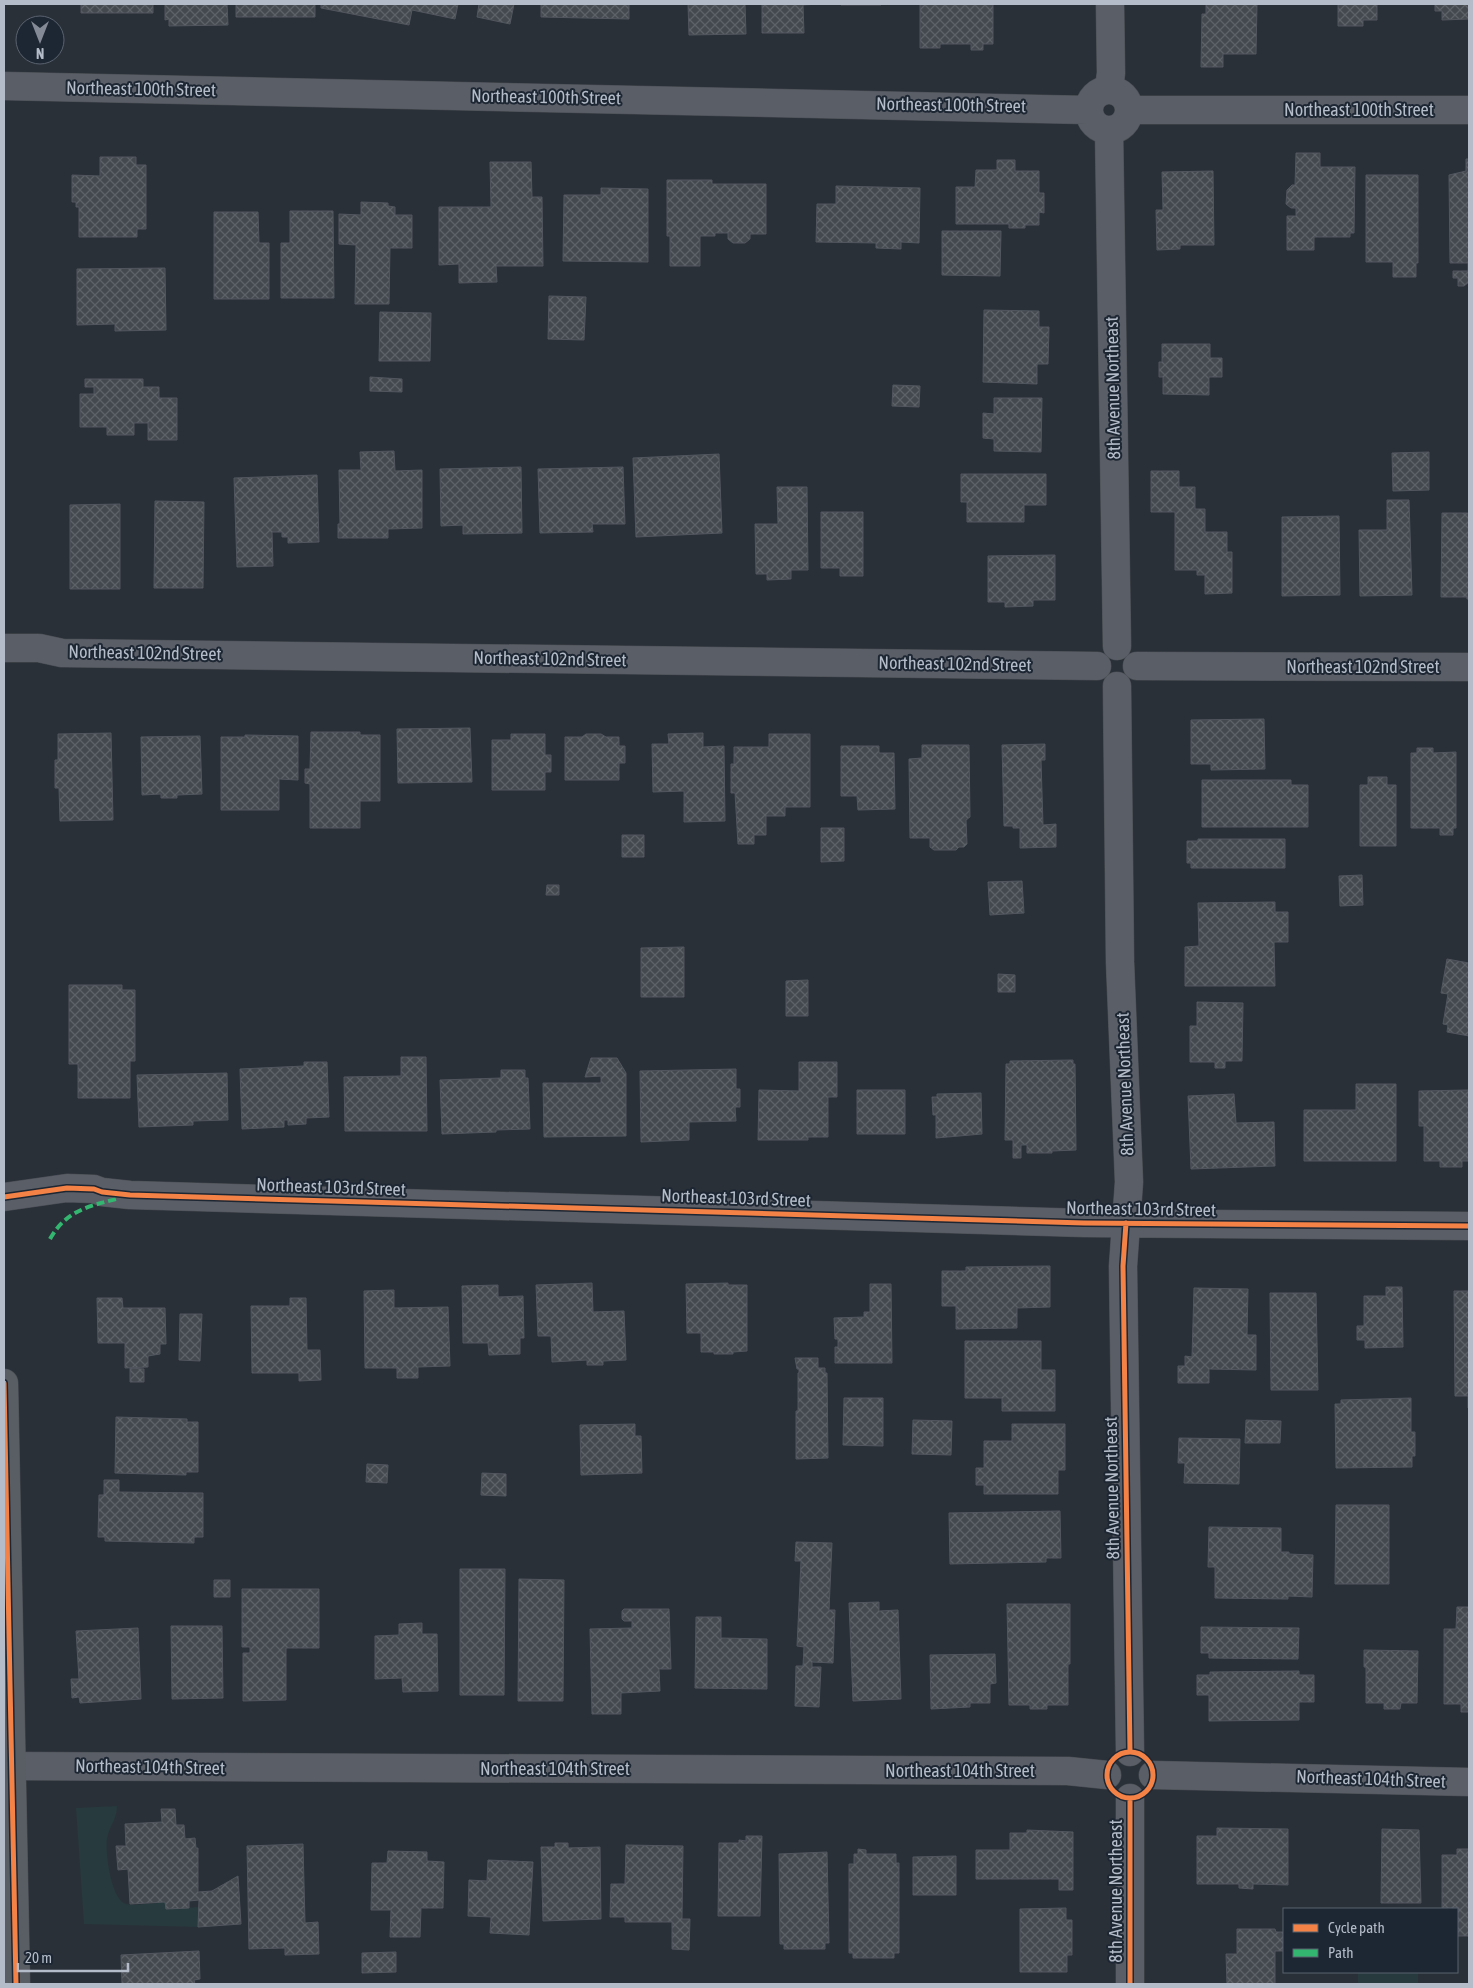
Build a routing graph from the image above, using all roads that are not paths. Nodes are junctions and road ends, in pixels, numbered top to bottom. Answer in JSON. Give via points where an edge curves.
{"nodes":[{"id":1,"x":1110,"y":4,"type":"edge"},
{"id":2,"x":4,"y":86,"type":"edge"},
{"id":3,"x":1109,"y":89,"type":"junction"},
{"id":4,"x":1088,"y":110,"type":"junction"},
{"id":5,"x":1129,"y":110,"type":"junction"},
{"id":6,"x":1469,"y":110,"type":"edge"},
{"id":7,"x":1109,"y":130,"type":"junction"},
{"id":8,"x":1117,"y":646,"type":"junction"},
{"id":9,"x":4,"y":648,"type":"edge"},
{"id":10,"x":1097,"y":666,"type":"junction"},
{"id":11,"x":1137,"y":666,"type":"junction"},
{"id":12,"x":1469,"y":667,"type":"edge"},
{"id":13,"x":1117,"y":686,"type":"junction"},
{"id":14,"x":4,"y":1197,"type":"edge"},
{"id":15,"x":1126,"y":1223,"type":"junction"},
{"id":16,"x":1469,"y":1226,"type":"edge"},
{"id":17,"x":4,"y":1383,"type":"edge"},
{"id":18,"x":1130,"y":1752,"type":"junction"},
{"id":19,"x":7,"y":1766,"type":"edge"},
{"id":20,"x":1107,"y":1775,"type":"junction"},
{"id":21,"x":1153,"y":1775,"type":"junction"},
{"id":22,"x":1469,"y":1782,"type":"edge"},
{"id":23,"x":1130,"y":1798,"type":"junction"},
{"id":24,"x":16,"y":1984,"type":"edge"},
{"id":25,"x":1130,"y":1984,"type":"edge"}],
"edges":[{"from":1,"to":3,"type":"street"},
{"from":2,"to":4,"type":"street","name":"Northeast 100th Street"},
{"from":3,"to":4,"type":"street","via":[[1094,95]]},
{"from":3,"to":5,"type":"street","via":[[1123,95]]},
{"from":4,"to":7,"type":"street","via":[[1094,124]]},
{"from":5,"to":6,"type":"street","name":"Northeast 100th Street"},
{"from":5,"to":7,"type":"street","via":[[1123,124]]},
{"from":7,"to":8,"type":"street","name":"8th Avenue Northeast"},
{"from":8,"to":10,"type":"street","via":[[1103,651]]},
{"from":8,"to":11,"type":"street","via":[[1132,651]]},
{"from":9,"to":10,"type":"street","name":"Northeast 102nd Street","via":[[39,648],[62,653]]},
{"from":10,"to":13,"type":"street","via":[[1103,680]]},
{"from":11,"to":12,"type":"street","name":"Northeast 102nd Street"},
{"from":11,"to":13,"type":"street","via":[[1132,680]]},
{"from":13,"to":15,"type":"street","name":"8th Avenue Northeast","via":[[1120,962],[1129,1182]]},
{"from":14,"to":15,"type":"street","name":"Northeast 103rd Street","via":[[82,1188],[130,1195]]},
{"from":15,"to":16,"type":"street","name":"Northeast 103rd Street"},
{"from":15,"to":18,"type":"street","name":"8th Avenue Northeast","via":[[1123,1266]]},
{"from":17,"to":19,"type":"main road"},
{"from":18,"to":20,"type":"street","via":[[1114,1758]]},
{"from":18,"to":21,"type":"street","via":[[1146,1758]]},
{"from":19,"to":20,"type":"street","name":"Northeast 104th Street","via":[[1058,1771]]},
{"from":19,"to":24,"type":"main road"},
{"from":20,"to":23,"type":"street","via":[[1114,1791]]},
{"from":21,"to":22,"type":"street","name":"Northeast 104th Street"},
{"from":21,"to":23,"type":"street","via":[[1146,1791]]},
{"from":23,"to":25,"type":"street","name":"8th Avenue Northeast"}]}
